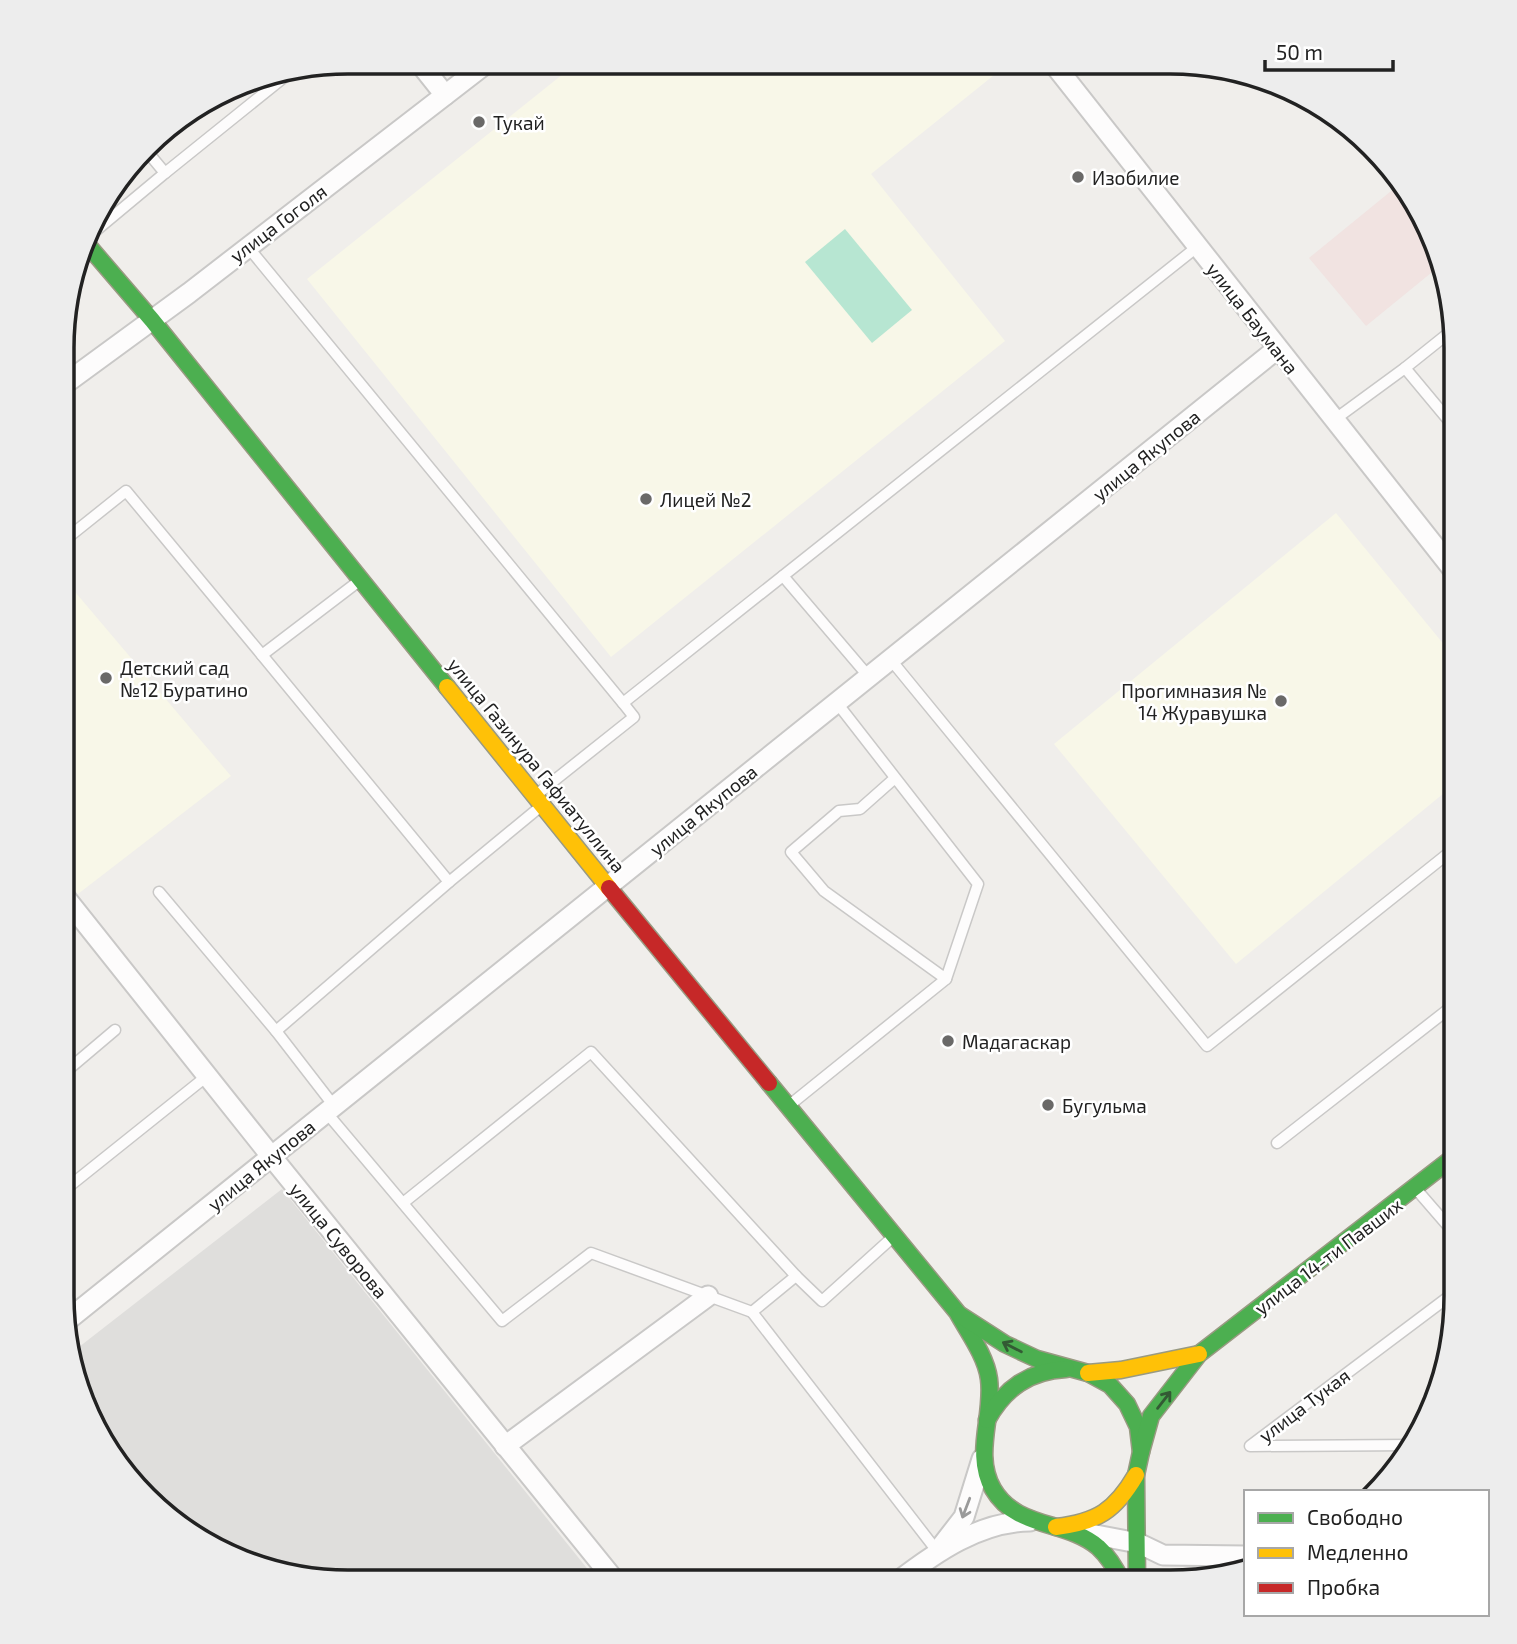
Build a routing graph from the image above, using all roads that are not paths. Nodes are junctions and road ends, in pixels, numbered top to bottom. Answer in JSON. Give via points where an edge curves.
{"nodes":[{"id":1,"x":428,"y":74,"type":"edge"},
{"id":2,"x":472,"y":74,"type":"edge"},
{"id":3,"x":1062,"y":74,"type":"edge"},
{"id":4,"x":277,"y":83,"type":"edge"},
{"id":5,"x":445,"y":95,"type":"junction"},
{"id":6,"x":151,"y":157,"type":"edge"},
{"id":7,"x":165,"y":173,"type":"junction"},
{"id":8,"x":102,"y":227,"type":"edge"},
{"id":9,"x":247,"y":246,"type":"junction"},
{"id":10,"x":1197,"y":247,"type":"junction"},
{"id":11,"x":92,"y":248,"type":"edge"},
{"id":12,"x":152,"y":320,"type":"junction"},
{"id":13,"x":1443,"y":337,"type":"edge"},
{"id":14,"x":1278,"y":349,"type":"junction"},
{"id":15,"x":1405,"y":368,"type":"junction"},
{"id":16,"x":74,"y":377,"type":"edge"},
{"id":17,"x":1444,"y":415,"type":"edge"},
{"id":18,"x":1334,"y":420,"type":"junction"},
{"id":19,"x":74,"y":532,"type":"edge"},
{"id":20,"x":1444,"y":558,"type":"edge"},
{"id":21,"x":783,"y":576,"type":"junction"},
{"id":22,"x":361,"y":580,"type":"junction"},
{"id":23,"x":262,"y":655,"type":"junction"},
{"id":24,"x":891,"y":660,"type":"junction"},
{"id":25,"x":869,"y":677,"type":"junction"},
{"id":26,"x":623,"y":703,"type":"junction"},
{"id":27,"x":837,"y":703,"type":"junction"},
{"id":28,"x":895,"y":778,"type":"junction"},
{"id":29,"x":539,"y":801,"type":"junction"},
{"id":30,"x":1444,"y":857,"type":"edge"},
{"id":31,"x":449,"y":883,"type":"junction"},
{"id":32,"x":608,"y":887,"type":"junction"},
{"id":33,"x":159,"y":892,"type":"dead end"},
{"id":34,"x":74,"y":909,"type":"edge"},
{"id":35,"x":946,"y":979,"type":"junction"},
{"id":36,"x":1444,"y":1013,"type":"edge"},
{"id":37,"x":115,"y":1030,"type":"dead end"},
{"id":38,"x":276,"y":1031,"type":"junction"},
{"id":39,"x":74,"y":1065,"type":"edge"},
{"id":40,"x":207,"y":1076,"type":"junction"},
{"id":41,"x":788,"y":1107,"type":"junction"},
{"id":42,"x":330,"y":1109,"type":"junction"},
{"id":43,"x":1277,"y":1143,"type":"dead end"},
{"id":44,"x":271,"y":1156,"type":"junction"},
{"id":45,"x":1444,"y":1165,"type":"edge"},
{"id":46,"x":74,"y":1182,"type":"edge"},
{"id":47,"x":1416,"y":1188,"type":"junction"},
{"id":48,"x":403,"y":1203,"type":"junction"},
{"id":49,"x":1444,"y":1221,"type":"edge"},
{"id":50,"x":894,"y":1236,"type":"junction"},
{"id":51,"x":796,"y":1276,"type":"junction"},
{"id":52,"x":708,"y":1296,"type":"junction"},
{"id":53,"x":1444,"y":1300,"type":"edge"},
{"id":54,"x":752,"y":1312,"type":"junction"},
{"id":55,"x":957,"y":1312,"type":"junction"},
{"id":56,"x":74,"y":1316,"type":"edge"},
{"id":57,"x":1199,"y":1354,"type":"junction"},
{"id":58,"x":1081,"y":1371,"type":"junction"},
{"id":59,"x":986,"y":1423,"type":"junction"},
{"id":60,"x":505,"y":1446,"type":"junction"},
{"id":61,"x":1398,"y":1447,"type":"edge"},
{"id":62,"x":1141,"y":1452,"type":"junction"},
{"id":63,"x":982,"y":1458,"type":"junction"},
{"id":64,"x":1136,"y":1475,"type":"junction"},
{"id":65,"x":1031,"y":1521,"type":"junction"},
{"id":66,"x":1056,"y":1527,"type":"junction"},
{"id":67,"x":1138,"y":1544,"type":"junction"},
{"id":68,"x":937,"y":1551,"type":"junction"},
{"id":69,"x":1244,"y":1556,"type":"edge"},
{"id":70,"x":606,"y":1570,"type":"edge"},
{"id":71,"x":912,"y":1570,"type":"edge"},
{"id":72,"x":1117,"y":1570,"type":"edge"},
{"id":73,"x":1137,"y":1570,"type":"edge"}],
"edges":[{"from":1,"to":5,"type":"street"},
{"from":2,"to":5,"type":"street","name":"улица Гоголя"},
{"from":3,"to":10,"type":"street","name":"улица Баумана"},
{"from":4,"to":7,"type":"lane"},
{"from":5,"to":9,"type":"street","name":"улица Гоголя"},
{"from":6,"to":7,"type":"lane"},
{"from":7,"to":8,"type":"lane"},
{"from":9,"to":12,"type":"street","name":"улица Гоголя"},
{"from":9,"to":26,"type":"lane"},
{"from":10,"to":14,"type":"street","name":"улица Баумана"},
{"from":10,"to":21,"type":"lane"},
{"from":11,"to":12,"type":"main road","name":"улица Газинура Гафиатуллина"},
{"from":12,"to":16,"type":"street","name":"улица Гоголя"},
{"from":12,"to":22,"type":"main road","name":"улица Газинура Гафиатуллина"},
{"from":13,"to":15,"type":"lane"},
{"from":14,"to":18,"type":"street","name":"улица Баумана"},
{"from":14,"to":24,"type":"street","name":"улица Якупова"},
{"from":15,"to":17,"type":"lane"},
{"from":15,"to":18,"type":"lane"},
{"from":18,"to":20,"type":"street","name":"улица Баумана"},
{"from":19,"to":23,"type":"lane","via":[[127,491]]},
{"from":21,"to":25,"type":"lane"},
{"from":21,"to":26,"type":"lane"},
{"from":22,"to":23,"type":"lane"},
{"from":22,"to":29,"type":"main road","name":"улица Газинура Гафиатуллина"},
{"from":23,"to":31,"type":"lane"},
{"from":24,"to":25,"type":"street","name":"улица Якупова"},
{"from":24,"to":30,"type":"lane","via":[[1207,1046]]},
{"from":25,"to":27,"type":"street","name":"улица Якупова"},
{"from":26,"to":29,"type":"lane","via":[[634,717]]},
{"from":27,"to":28,"type":"lane"},
{"from":27,"to":32,"type":"street","name":"улица Якупова"},
{"from":28,"to":35,"type":"lane","via":[[978,884]]},
{"from":28,"to":35,"type":"lane","via":[[860,809],[839,811],[792,852],[824,891]]},
{"from":29,"to":31,"type":"lane"},
{"from":29,"to":32,"type":"main road","name":"улица Газинура Гафиатуллина"},
{"from":31,"to":38,"type":"lane"},
{"from":32,"to":41,"type":"main road","name":"улица Газинура Гафиатуллина"},
{"from":32,"to":42,"type":"street","name":"улица Якупова"},
{"from":33,"to":38,"type":"lane"},
{"from":34,"to":40,"type":"street","name":"улица Суворова"},
{"from":35,"to":41,"type":"lane"},
{"from":36,"to":43,"type":"lane"},
{"from":37,"to":39,"type":"lane"},
{"from":38,"to":42,"type":"lane"},
{"from":40,"to":44,"type":"street","name":"улица Суворова"},
{"from":40,"to":46,"type":"lane"},
{"from":41,"to":50,"type":"main road","name":"улица Газинура Гафиатуллина"},
{"from":42,"to":44,"type":"street","name":"улица Якупова"},
{"from":42,"to":48,"type":"lane"},
{"from":44,"to":56,"type":"street","name":"улица Якупова"},
{"from":44,"to":60,"type":"street","name":"улица Суворова"},
{"from":45,"to":47,"type":"main road","name":"улица 14-ти Павших"},
{"from":47,"to":49,"type":"lane"},
{"from":47,"to":57,"type":"main road","name":"улица 14-ти Павших"},
{"from":48,"to":51,"type":"lane","via":[[591,1052]]},
{"from":48,"to":52,"type":"lane","via":[[502,1321],[590,1253]]},
{"from":50,"to":51,"type":"lane","via":[[821,1301]]},
{"from":50,"to":55,"type":"main road","name":"улица Газинура Гафиатуллина"},
{"from":51,"to":54,"type":"lane"},
{"from":52,"to":54,"type":"lane"},
{"from":52,"to":60,"type":"street"},
{"from":53,"to":61,"type":"lane","name":"улица Тукая","via":[[1250,1446]]},
{"from":54,"to":68,"type":"lane"},
{"from":58,"to":55,"type":"main road","one_way":true,"via":[[1005,1344]]},
{"from":55,"to":59,"type":"main road","via":[[989,1378]]},
{"from":57,"to":58,"type":"main road","via":[[1121,1370]]},
{"from":62,"to":57,"type":"main road","one_way":true,"via":[[1152,1416]]},
{"from":58,"to":59,"type":"main road","via":[[1055,1369],[1020,1380],[993,1406]]},
{"from":58,"to":62,"type":"main road","via":[[1110,1385],[1128,1404],[1138,1427]]},
{"from":59,"to":63,"type":"main road"},
{"from":60,"to":70,"type":"street","name":"улица Суворова"},
{"from":62,"to":64,"type":"main road"},
{"from":63,"to":65,"type":"main road","via":[[991,1485],[1008,1506]]},
{"from":63,"to":68,"type":"street","one_way":true,"via":[[964,1517]]},
{"from":64,"to":66,"type":"main road","via":[[1124,1497],[1105,1514],[1082,1525]]},
{"from":64,"to":67,"type":"main road"},
{"from":65,"to":66,"type":"main road"},
{"from":65,"to":68,"type":"street","via":[[1008,1522]]},
{"from":66,"to":67,"type":"street"},
{"from":66,"to":72,"type":"main road","via":[[1095,1543]]},
{"from":67,"to":69,"type":"street","via":[[1163,1555]]},
{"from":67,"to":73,"type":"main road"},
{"from":68,"to":71,"type":"street"}]}
